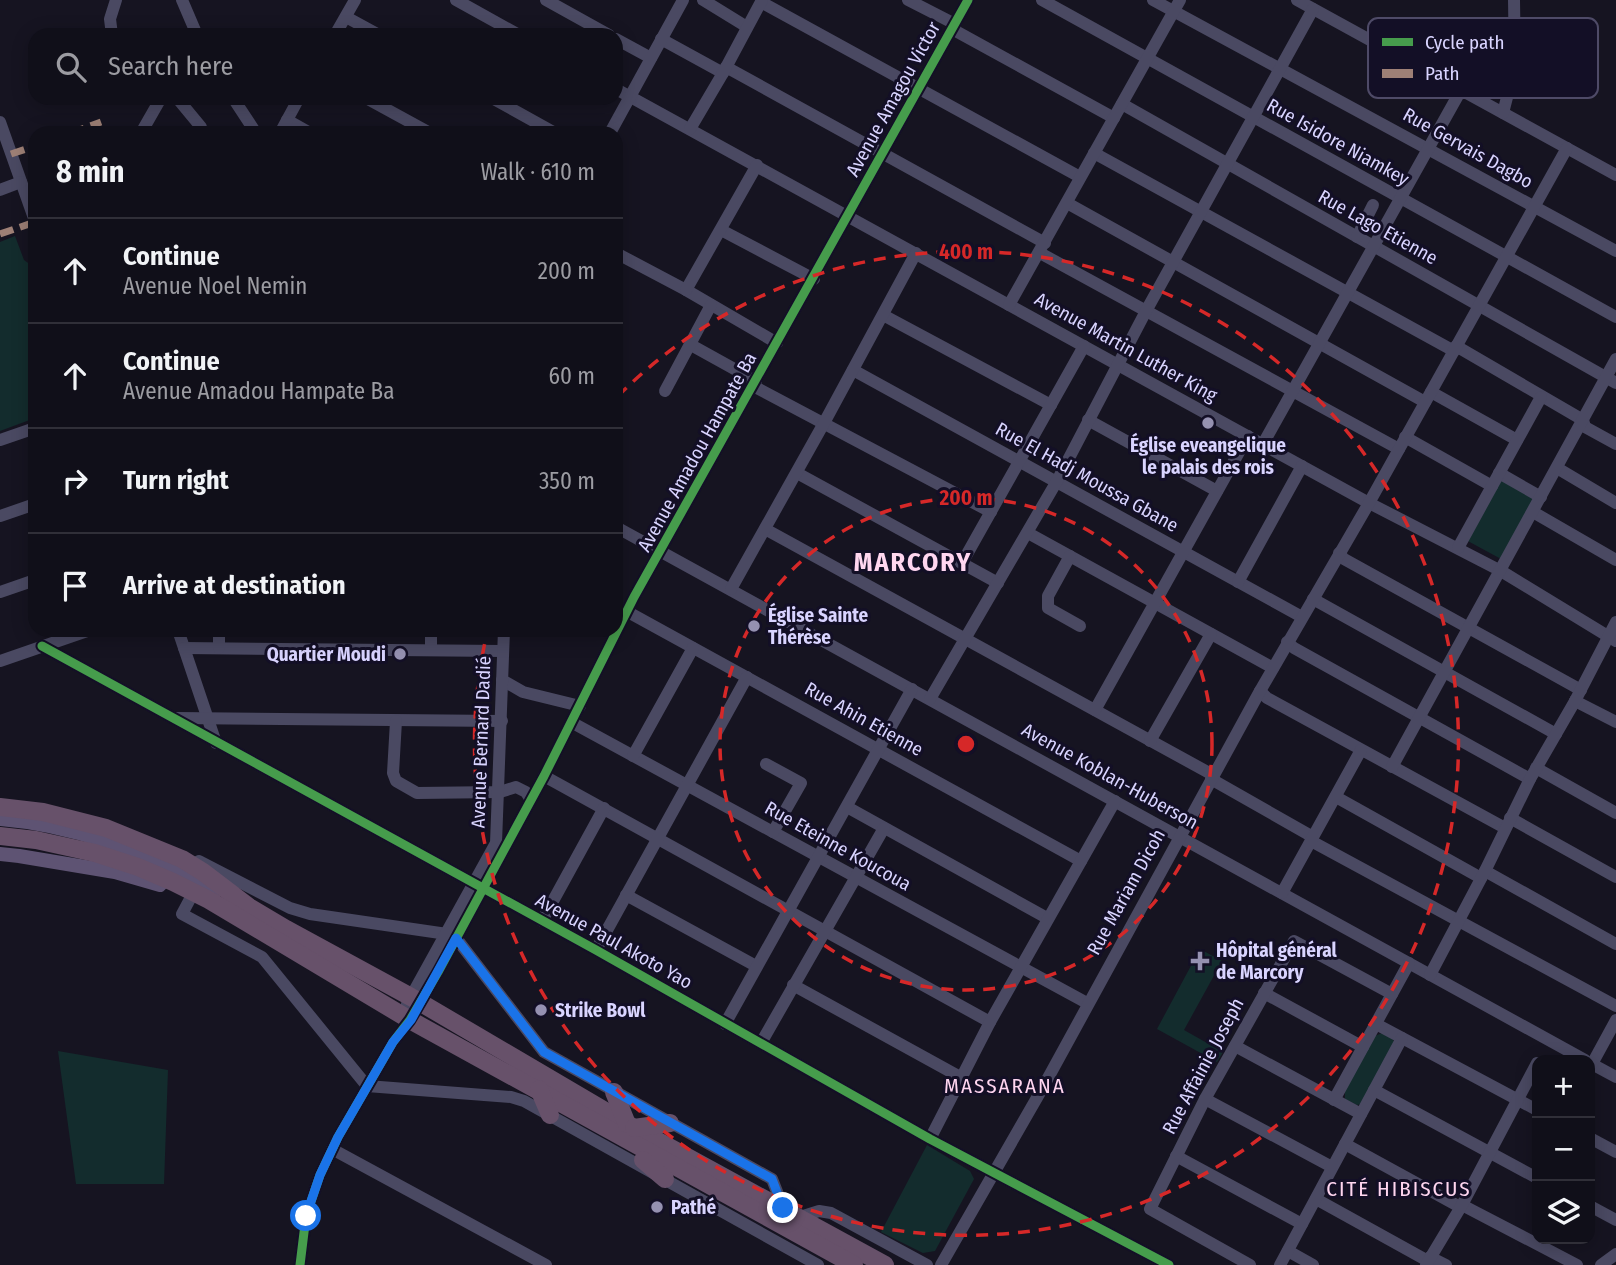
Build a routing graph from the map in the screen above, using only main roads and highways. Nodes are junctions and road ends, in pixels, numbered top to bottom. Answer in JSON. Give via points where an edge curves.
{"nodes":[{"id":1,"x":0,"y":807,"type":"edge"},
{"id":2,"x":0,"y":819,"type":"edge"},
{"id":3,"x":0,"y":836,"type":"edge"},
{"id":4,"x":138,"y":847,"type":"junction"},
{"id":5,"x":0,"y":855,"type":"edge"},
{"id":6,"x":249,"y":907,"type":"junction"},
{"id":7,"x":268,"y":937,"type":"junction"},
{"id":8,"x":539,"y":1089,"type":"junction"},
{"id":9,"x":614,"y":1092,"type":"road end"},
{"id":10,"x":550,"y":1115,"type":"road end"},
{"id":11,"x":670,"y":1123,"type":"road end"},
{"id":12,"x":627,"y":1130,"type":"junction"},
{"id":13,"x":665,"y":1179,"type":"road end"},
{"id":14,"x":854,"y":1265,"type":"edge"},
{"id":15,"x":885,"y":1265,"type":"edge"}],
"edges":[{"from":1,"to":4,"type":"highway","via":[[106,828]]},
{"from":2,"to":4,"type":"main road"},
{"from":3,"to":7,"type":"highway","via":[[95,853],[138,867],[209,900]]},
{"from":4,"to":6,"type":"main road"},
{"from":4,"to":6,"type":"highway","via":[[178,854]]},
{"from":5,"to":7,"type":"main road","via":[[134,876]]},
{"from":6,"to":12,"type":"highway","via":[[416,1000]]},
{"from":7,"to":8,"type":"highway"},
{"from":8,"to":10,"type":"highway"},
{"from":8,"to":12,"type":"highway"},
{"from":9,"to":12,"type":"highway"},
{"from":11,"to":12,"type":"highway"},
{"from":12,"to":13,"type":"highway","via":[[628,1147]]},
{"from":12,"to":14,"type":"highway"},
{"from":12,"to":15,"type":"highway"}]}
